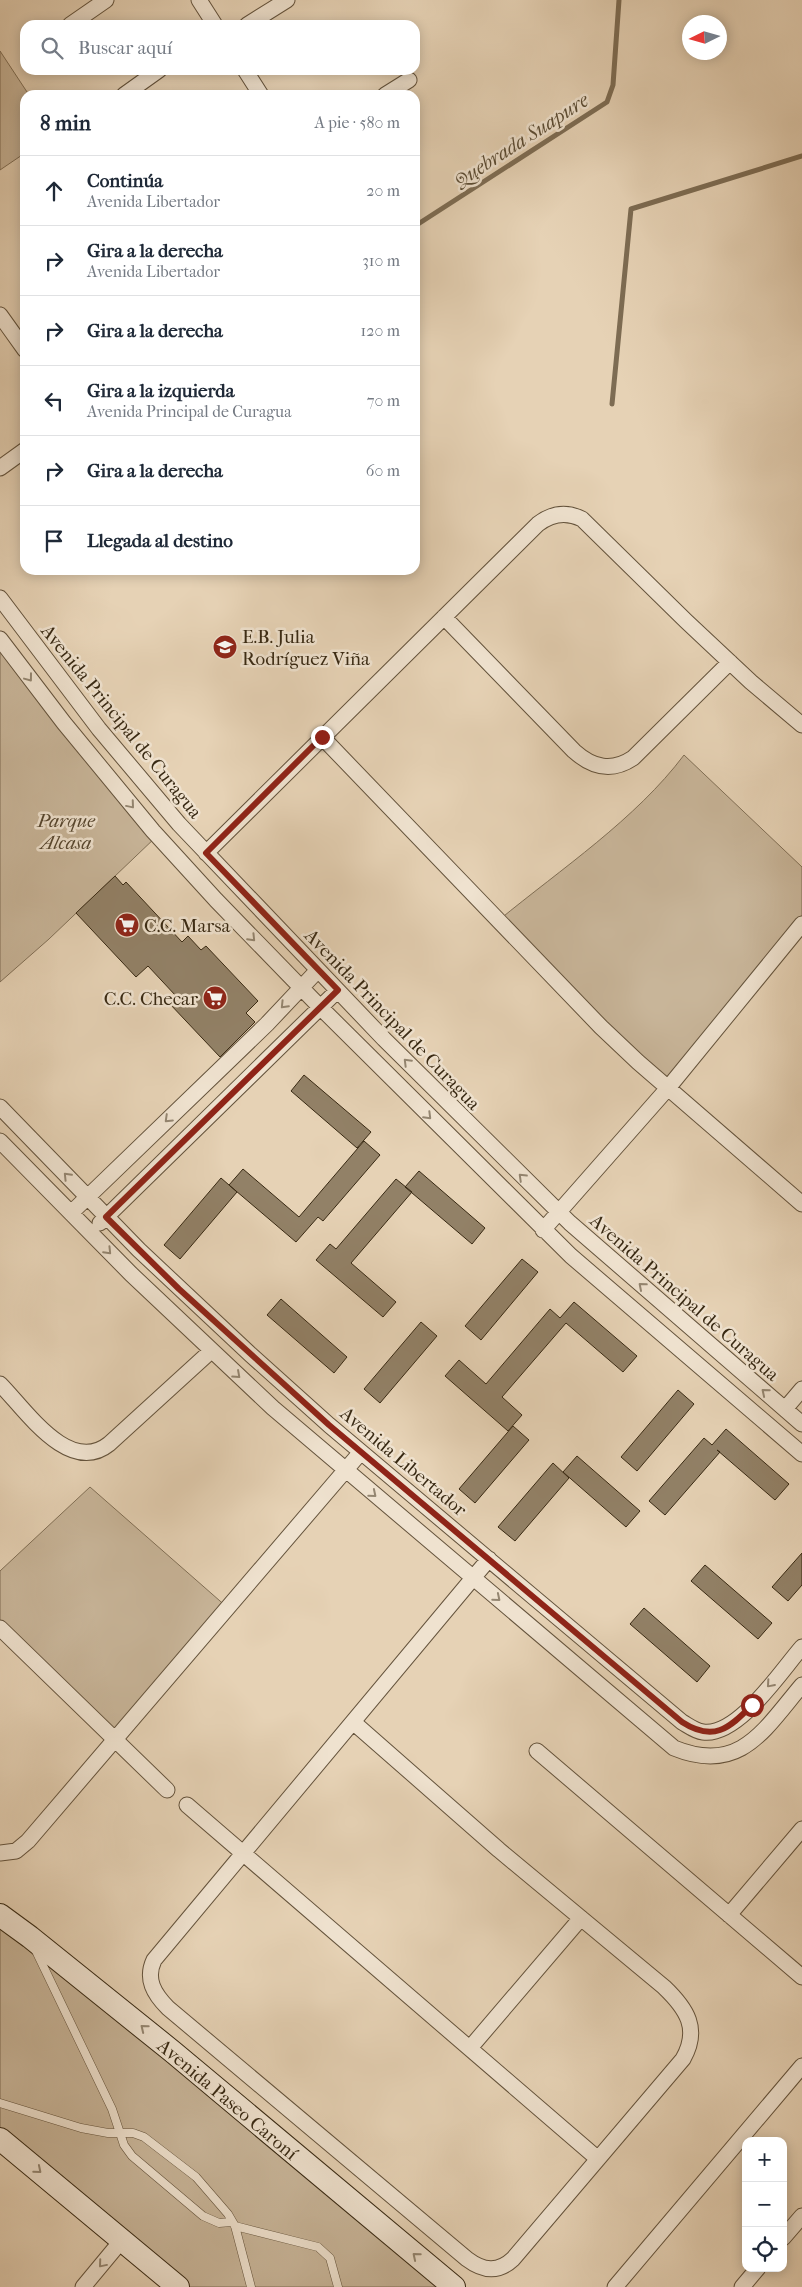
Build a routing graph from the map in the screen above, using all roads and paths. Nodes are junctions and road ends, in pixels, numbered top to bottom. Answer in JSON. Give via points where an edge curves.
{"nodes":[{"id":1,"x":106,"y":0,"type":"edge"},
{"id":2,"x":199,"y":0,"type":"edge"},
{"id":3,"x":287,"y":0,"type":"edge"},
{"id":4,"x":77,"y":20,"type":"edge"},
{"id":5,"x":212,"y":20,"type":"edge"},
{"id":6,"x":255,"y":20,"type":"edge"},
{"id":7,"x":152,"y":75,"type":"edge"},
{"id":8,"x":248,"y":75,"type":"edge"},
{"id":9,"x":409,"y":80,"type":"dead end"},
{"id":10,"x":131,"y":90,"type":"edge"},
{"id":11,"x":258,"y":90,"type":"edge"},
{"id":12,"x":393,"y":90,"type":"edge"},
{"id":13,"x":0,"y":315,"type":"edge"},
{"id":14,"x":20,"y":343,"type":"edge"},
{"id":15,"x":20,"y":454,"type":"edge"},
{"id":16,"x":0,"y":468,"type":"edge"},
{"id":17,"x":0,"y":598,"type":"edge"},
{"id":18,"x":444,"y":617,"type":"junction"},
{"id":19,"x":0,"y":639,"type":"edge"},
{"id":20,"x":730,"y":662,"type":"junction"},
{"id":21,"x":802,"y":726,"type":"edge"},
{"id":22,"x":322,"y":737,"type":"junction"},
{"id":23,"x":206,"y":853,"type":"junction"},
{"id":24,"x":802,"y":924,"type":"edge"},
{"id":25,"x":318,"y":970,"type":"junction"},
{"id":26,"x":301,"y":988,"type":"junction"},
{"id":27,"x":338,"y":990,"type":"junction"},
{"id":28,"x":321,"y":1008,"type":"junction"},
{"id":29,"x":668,"y":1088,"type":"junction"},
{"id":30,"x":0,"y":1107,"type":"edge"},
{"id":31,"x":0,"y":1141,"type":"edge"},
{"id":32,"x":799,"y":1196,"type":"edge"},
{"id":33,"x":87,"y":1197,"type":"junction"},
{"id":34,"x":559,"y":1212,"type":"junction"},
{"id":35,"x":71,"y":1213,"type":"junction"},
{"id":36,"x":106,"y":1217,"type":"junction"},
{"id":37,"x":543,"y":1230,"type":"junction"},
{"id":38,"x":90,"y":1232,"type":"junction"},
{"id":39,"x":211,"y":1351,"type":"junction"},
{"id":40,"x":0,"y":1384,"type":"edge"},
{"id":41,"x":802,"y":1389,"type":"edge"},
{"id":42,"x":785,"y":1409,"type":"junction"},
{"id":43,"x":802,"y":1424,"type":"edge"},
{"id":44,"x":361,"y":1452,"type":"junction"},
{"id":45,"x":802,"y":1454,"type":"edge"},
{"id":46,"x":346,"y":1471,"type":"junction"},
{"id":47,"x":489,"y":1559,"type":"junction"},
{"id":48,"x":473,"y":1578,"type":"junction"},
{"id":49,"x":0,"y":1628,"type":"edge"},
{"id":50,"x":802,"y":1646,"type":"edge"},
{"id":51,"x":802,"y":1685,"type":"edge"},
{"id":52,"x":353,"y":1722,"type":"junction"},
{"id":53,"x":114,"y":1741,"type":"junction"},
{"id":54,"x":536,"y":1751,"type":"dead end"},
{"id":55,"x":168,"y":1790,"type":"dead end"},
{"id":56,"x":188,"y":1805,"type":"dead end"},
{"id":57,"x":802,"y":1829,"type":"edge"},
{"id":58,"x":0,"y":1853,"type":"edge"},
{"id":59,"x":244,"y":1853,"type":"junction"},
{"id":60,"x":729,"y":1915,"type":"junction"},
{"id":61,"x":0,"y":1916,"type":"edge"},
{"id":62,"x":581,"y":1918,"type":"junction"},
{"id":63,"x":30,"y":1937,"type":"junction"},
{"id":64,"x":802,"y":1977,"type":"edge"},
{"id":65,"x":470,"y":2048,"type":"junction"},
{"id":66,"x":802,"y":2066,"type":"edge"},
{"id":67,"x":0,"y":2103,"type":"edge"},
{"id":68,"x":119,"y":2133,"type":"junction"},
{"id":69,"x":0,"y":2139,"type":"edge"},
{"id":70,"x":598,"y":2159,"type":"junction"},
{"id":71,"x":802,"y":2216,"type":"edge"},
{"id":72,"x":233,"y":2224,"type":"junction"},
{"id":73,"x":787,"y":2233,"type":"edge"},
{"id":74,"x":122,"y":2240,"type":"junction"},
{"id":75,"x":755,"y":2272,"type":"edge"},
{"id":76,"x":83,"y":2287,"type":"edge"},
{"id":77,"x":178,"y":2287,"type":"edge"},
{"id":78,"x":251,"y":2287,"type":"edge"},
{"id":79,"x":338,"y":2287,"type":"edge"},
{"id":80,"x":454,"y":2287,"type":"edge"},
{"id":81,"x":615,"y":2287,"type":"edge"},
{"id":82,"x":742,"y":2287,"type":"edge"}],
"edges":[{"from":1,"to":4,"type":"street"},
{"from":2,"to":5,"type":"street"},
{"from":3,"to":6,"type":"street"},
{"from":7,"to":10,"type":"street"},
{"from":8,"to":11,"type":"street"},
{"from":9,"to":12,"type":"street"},
{"from":13,"to":14,"type":"street"},
{"from":15,"to":16,"type":"street"},
{"from":17,"to":23,"type":"street","name":"Avenida Principal de Curagua","via":[[99,729]]},
{"from":18,"to":20,"type":"street","via":[[538,524],[551,516],[567,514],[589,525]]},
{"from":18,"to":20,"type":"street","via":[[574,751],[600,767],[617,767],[633,758]]},
{"from":18,"to":22,"type":"street"},
{"from":19,"to":26,"type":"street","one_way":true,"via":[[153,831]]},
{"from":20,"to":21,"type":"street"},
{"from":22,"to":23,"type":"street"},
{"from":22,"to":29,"type":"street","via":[[601,1027]]},
{"from":23,"to":25,"type":"street","name":"Avenida Principal de Curagua"},
{"from":24,"to":29,"type":"street"},
{"from":25,"to":26,"type":"street"},
{"from":25,"to":27,"type":"street","name":"Avenida Principal de Curagua"},
{"from":26,"to":28,"type":"street"},
{"from":26,"to":33,"type":"street","one_way":true},
{"from":27,"to":28,"type":"street"},
{"from":34,"to":27,"type":"street","name":"Avenida Principal de Curagua","one_way":true,"via":[[464,1121]]},
{"from":28,"to":36,"type":"street"},
{"from":28,"to":37,"type":"street","one_way":true},
{"from":29,"to":32,"type":"street"},
{"from":29,"to":34,"type":"street"},
{"from":33,"to":30,"type":"street","name":"Avenida Libertador","one_way":true},
{"from":31,"to":35,"type":"street"},
{"from":33,"to":35,"type":"street"},
{"from":33,"to":36,"type":"street","name":"Avenida Libertador"},
{"from":34,"to":37,"type":"street"},
{"from":42,"to":34,"type":"street","name":"Avenida Principal de Curagua","one_way":true},
{"from":35,"to":38,"type":"street"},
{"from":36,"to":38,"type":"street"},
{"from":36,"to":44,"type":"street","name":"Avenida Libertador","via":[[208,1316]]},
{"from":37,"to":45,"type":"street"},
{"from":38,"to":39,"type":"street","one_way":true},
{"from":39,"to":40,"type":"street","via":[[109,1444],[92,1453],[74,1452],[58,1444]]},
{"from":39,"to":46,"type":"street","one_way":true},
{"from":41,"to":42,"type":"street"},
{"from":42,"to":43,"type":"street","name":"Avenida Principal de Curagua"},
{"from":44,"to":46,"type":"street"},
{"from":44,"to":47,"type":"street","name":"Avenida Libertador"},
{"from":46,"to":48,"type":"street","one_way":true},
{"from":46,"to":53,"type":"street"},
{"from":47,"to":48,"type":"street"},
{"from":50,"to":47,"type":"street","name":"Avenida Libertador","one_way":true,"via":[[735,1721],[721,1730],[702,1732],[666,1709]]},
{"from":48,"to":51,"type":"street","one_way":true,"via":[[661,1740],[687,1754],[714,1756],[738,1751],[760,1733]]},
{"from":48,"to":52,"type":"street"},
{"from":49,"to":53,"type":"street"},
{"from":52,"to":59,"type":"street"},
{"from":52,"to":62,"type":"street"},
{"from":53,"to":55,"type":"street"},
{"from":53,"to":58,"type":"street","via":[[28,1842],[16,1851]]},
{"from":54,"to":60,"type":"street"},
{"from":56,"to":59,"type":"street"},
{"from":57,"to":60,"type":"street"},
{"from":59,"to":65,"type":"street"},
{"from":59,"to":70,"type":"street","via":[[154,1960],[152,1986],[168,2008],[481,2268],[499,2268],[513,2259]]},
{"from":60,"to":64,"type":"street"},
{"from":61,"to":63,"type":"street","name":"Avenida Paseo Caroní"},
{"from":62,"to":65,"type":"street"},
{"from":62,"to":70,"type":"street","via":[[676,1998],[685,2011],[691,2031],[690,2044],[683,2059]]},
{"from":63,"to":68,"type":"lane","via":[[112,2109]]},
{"from":80,"to":63,"type":"street","name":"Avenida Paseo Caroní","one_way":true},
{"from":65,"to":70,"type":"street"},
{"from":66,"to":81,"type":"street"},
{"from":67,"to":68,"type":"lane","via":[[81,2128]]},
{"from":68,"to":72,"type":"lane","via":[[132,2156],[203,2216],[219,2223]]},
{"from":68,"to":72,"type":"lane","via":[[144,2137],[196,2178],[222,2206]]},
{"from":69,"to":74,"type":"street","one_way":true},
{"from":71,"to":73,"type":"street"},
{"from":72,"to":78,"type":"lane"},
{"from":72,"to":79,"type":"lane","via":[[318,2247],[330,2258]]},
{"from":74,"to":76,"type":"street","one_way":true},
{"from":74,"to":77,"type":"street"},
{"from":75,"to":82,"type":"street"}]}
